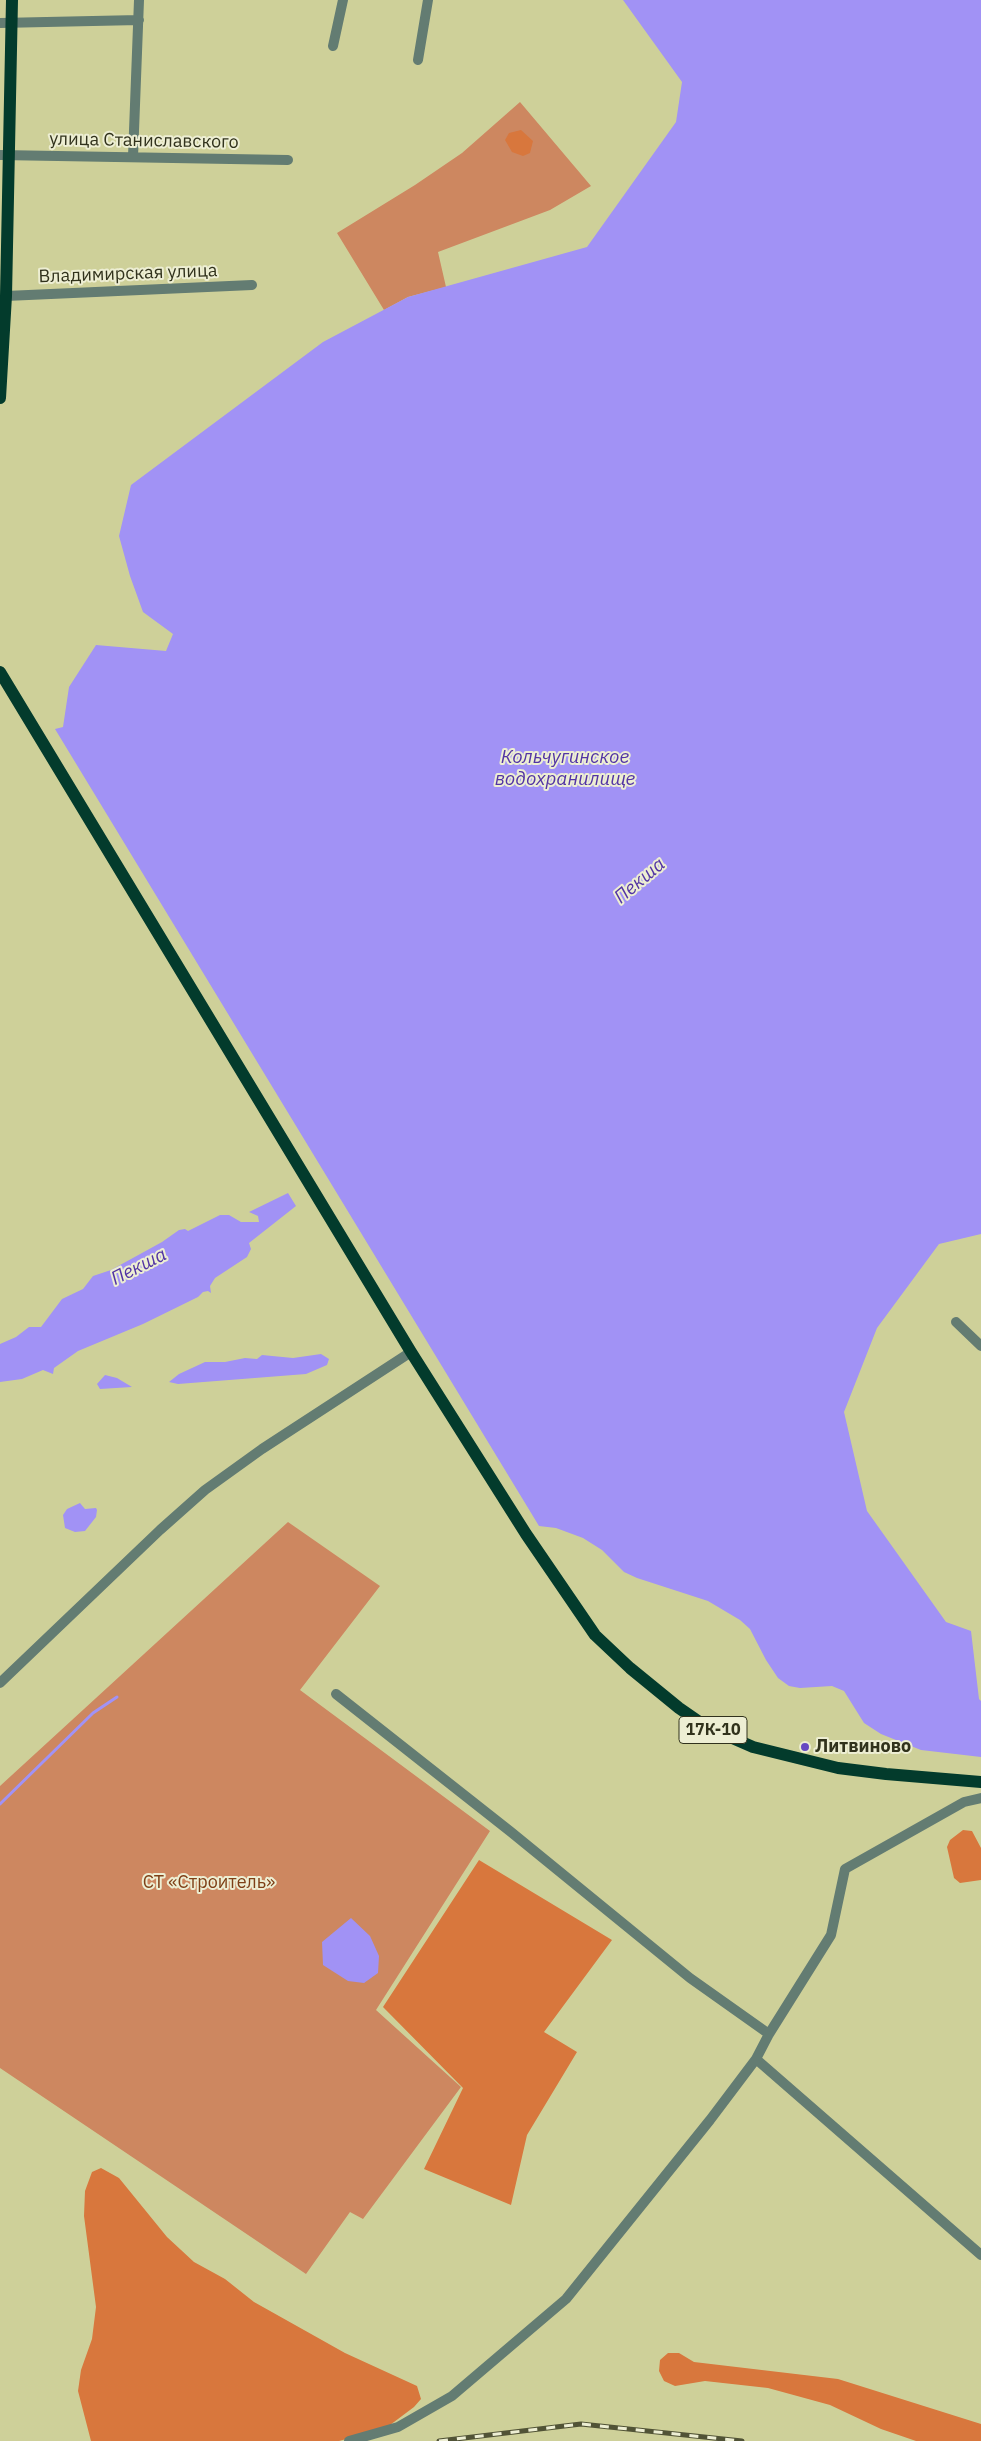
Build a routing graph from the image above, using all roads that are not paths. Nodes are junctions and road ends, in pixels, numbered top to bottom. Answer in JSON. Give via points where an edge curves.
{"nodes":[{"id":1,"x":12,"y":0,"type":"edge"},
{"id":2,"x":139,"y":0,"type":"edge"},
{"id":3,"x":343,"y":0,"type":"edge"},
{"id":4,"x":428,"y":0,"type":"edge"},
{"id":5,"x":139,"y":20,"type":"junction"},
{"id":6,"x":6,"y":23,"type":"edge"},
{"id":7,"x":333,"y":46,"type":"dead end"},
{"id":8,"x":418,"y":60,"type":"dead end"},
{"id":9,"x":4,"y":155,"type":"edge"},
{"id":10,"x":133,"y":157,"type":"junction"},
{"id":11,"x":288,"y":160,"type":"dead end"},
{"id":12,"x":3,"y":278,"type":"edge"},
{"id":13,"x":252,"y":285,"type":"dead end"},
{"id":14,"x":6,"y":296,"type":"junction"},
{"id":15,"x":0,"y":398,"type":"edge"},
{"id":16,"x":0,"y":672,"type":"edge"},
{"id":17,"x":956,"y":1322,"type":"dead end"},
{"id":18,"x":981,"y":1346,"type":"edge"},
{"id":19,"x":412,"y":1352,"type":"junction"},
{"id":20,"x":0,"y":1683,"type":"edge"},
{"id":21,"x":336,"y":1694,"type":"dead end"},
{"id":22,"x":981,"y":1782,"type":"edge"},
{"id":23,"x":981,"y":1798,"type":"edge"},
{"id":24,"x":769,"y":2034,"type":"junction"},
{"id":25,"x":756,"y":2059,"type":"junction"},
{"id":26,"x":981,"y":2255,"type":"edge"},
{"id":27,"x":349,"y":2441,"type":"edge"}],
"edges":[{"from":1,"to":6,"type":"main road"},
{"from":2,"to":5,"type":"street"},
{"from":3,"to":7,"type":"street"},
{"from":4,"to":8,"type":"street"},
{"from":5,"to":6,"type":"street"},
{"from":5,"to":10,"type":"street"},
{"from":6,"to":9,"type":"main road"},
{"from":9,"to":10,"type":"street","name":"улица Станиславского"},
{"from":9,"to":12,"type":"main road"},
{"from":10,"to":11,"type":"street","name":"улица Станиславского"},
{"from":12,"to":14,"type":"main road"},
{"from":13,"to":14,"type":"street","name":"Владимирская улица"},
{"from":14,"to":15,"type":"main road"},
{"from":16,"to":19,"type":"main road"},
{"from":17,"to":18,"type":"street"},
{"from":19,"to":20,"type":"street","via":[[205,1490]]},
{"from":19,"to":22,"type":"main road","number":"17К-10","via":[[526,1534],[595,1635],[655,1690],[705,1726],[752,1747],[838,1768]]},
{"from":21,"to":24,"type":"street","via":[[690,1978]]},
{"from":23,"to":24,"type":"street","via":[[964,1802],[845,1869],[832,1935]]},
{"from":24,"to":25,"type":"street"},
{"from":25,"to":26,"type":"street"},
{"from":25,"to":27,"type":"street","via":[[566,2299],[452,2396],[398,2427]]}]}
